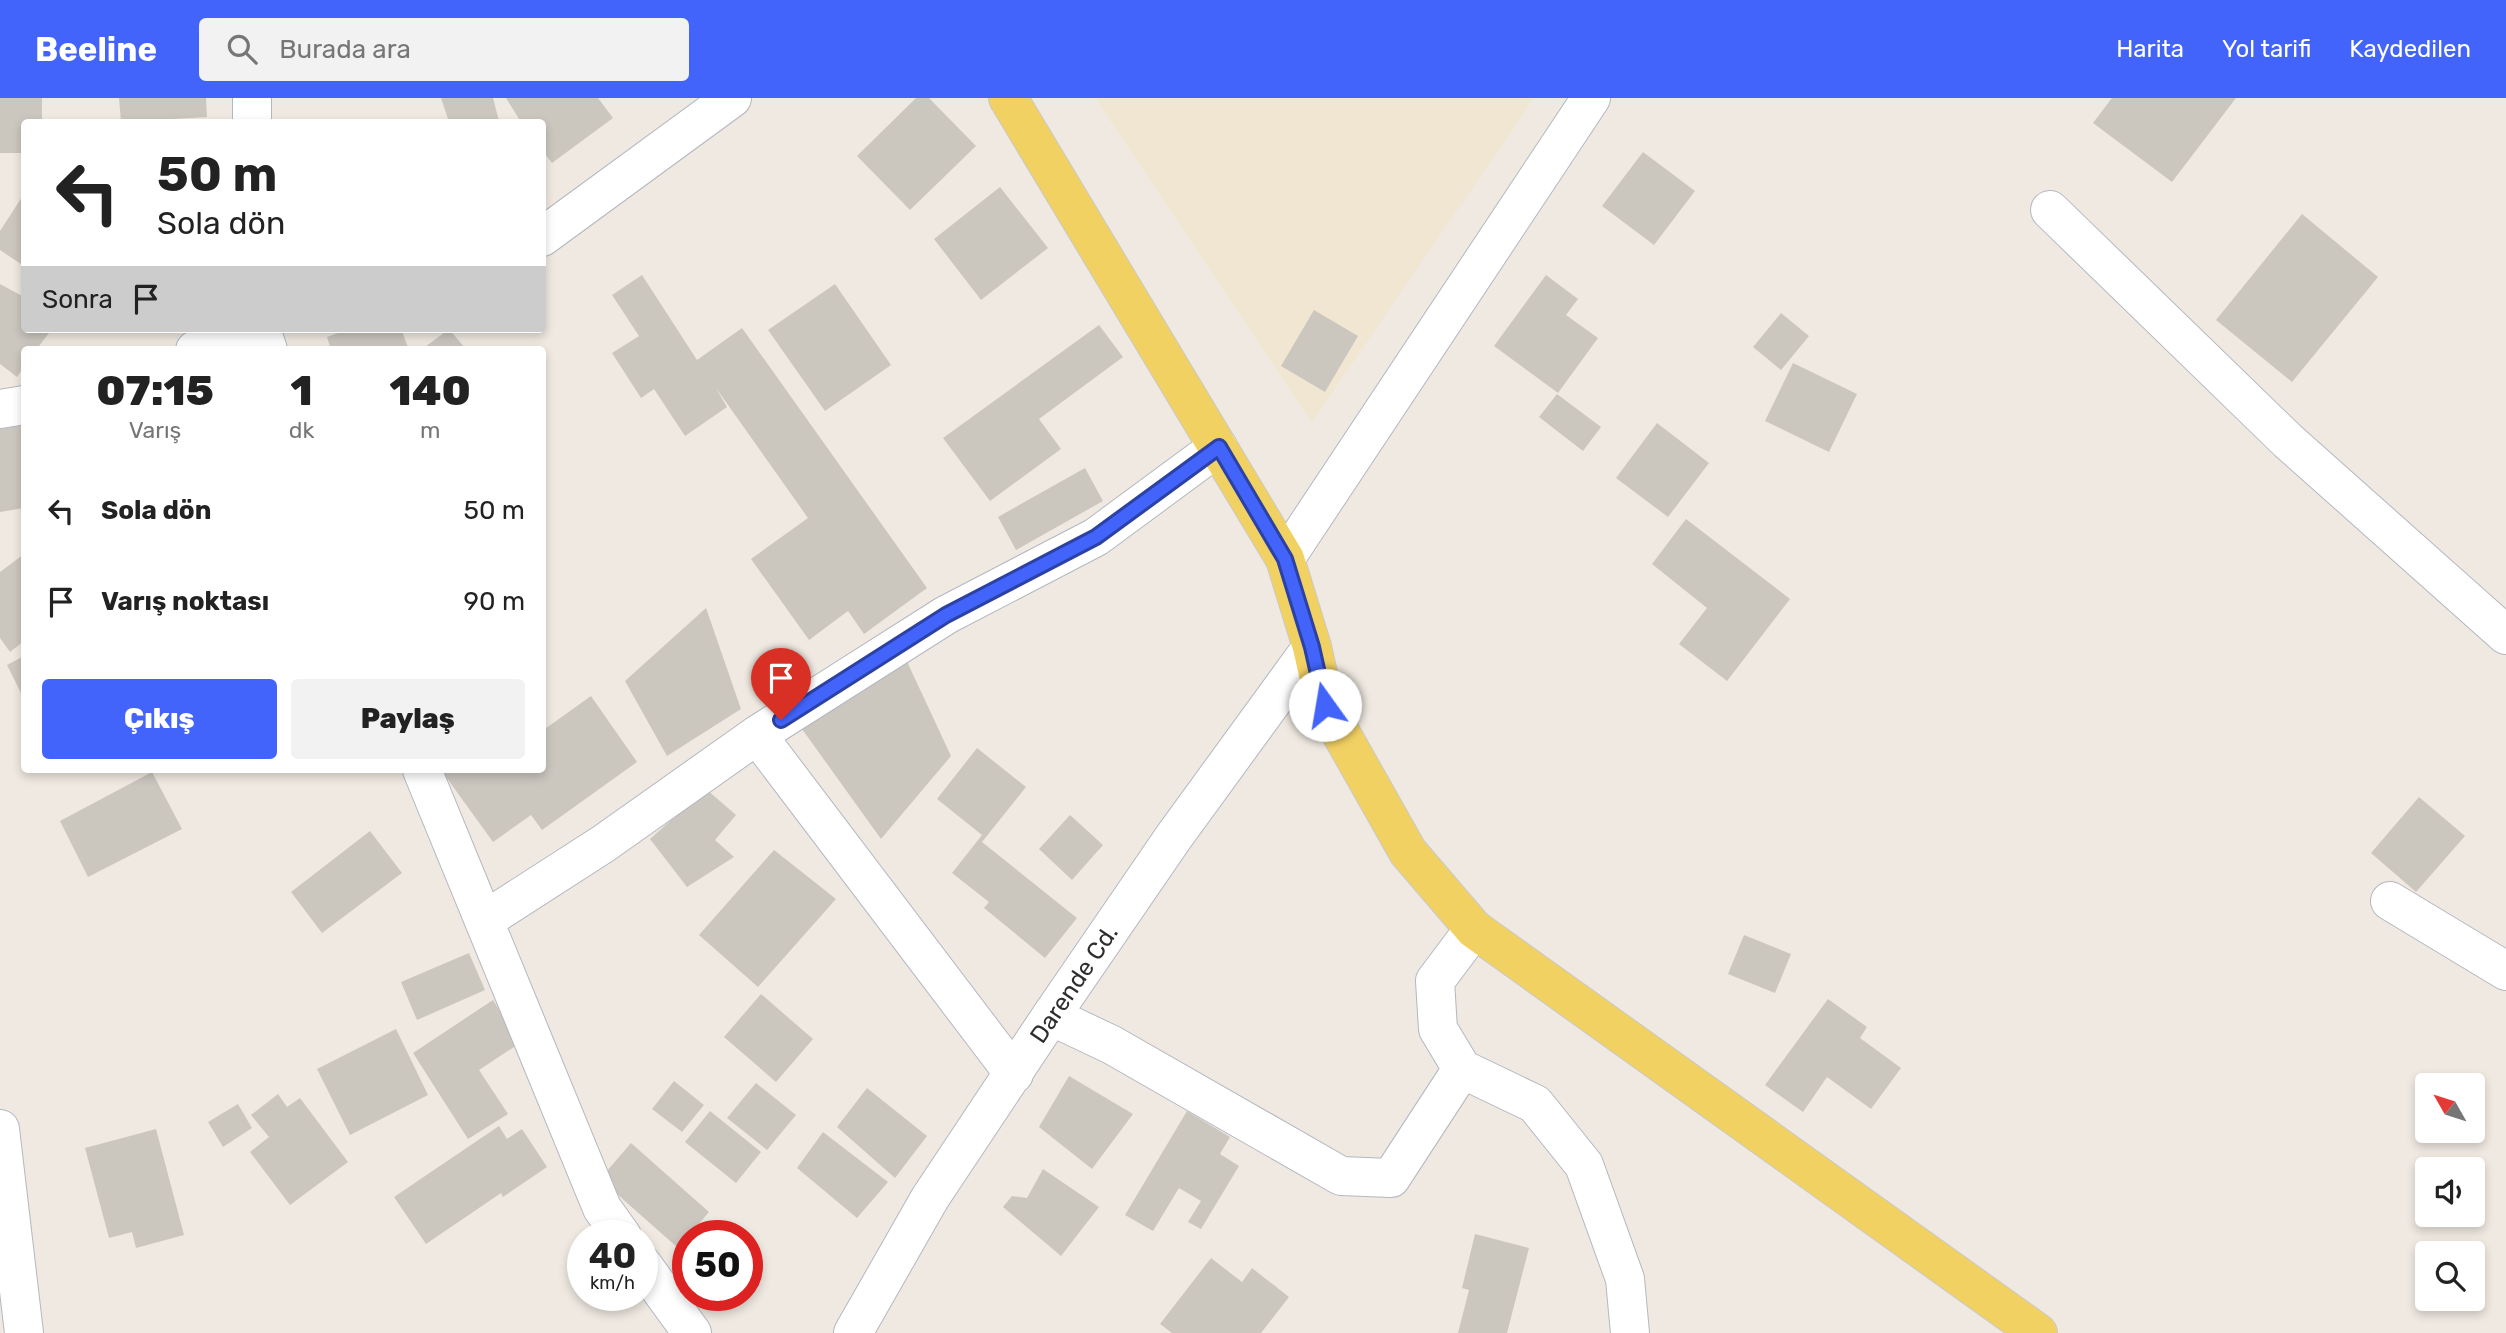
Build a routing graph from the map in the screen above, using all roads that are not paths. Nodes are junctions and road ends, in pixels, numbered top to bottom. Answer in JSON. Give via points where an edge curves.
{"nodes":[{"id":1,"x":252,"y":98,"type":"edge"},
{"id":2,"x":732,"y":98,"type":"edge"},
{"id":3,"x":1008,"y":98,"type":"edge"},
{"id":4,"x":1591,"y":98,"type":"edge"},
{"id":5,"x":252,"y":119,"type":"edge"},
{"id":6,"x":2050,"y":210,"type":"dead end"},
{"id":7,"x":546,"y":234,"type":"edge"},
{"id":8,"x":231,"y":333,"type":"edge"},
{"id":9,"x":204,"y":346,"type":"edge"},
{"id":10,"x":21,"y":405,"type":"edge"},
{"id":11,"x":0,"y":408,"type":"edge"},
{"id":12,"x":1219,"y":447,"type":"junction"},
{"id":13,"x":1285,"y":559,"type":"junction"},
{"id":14,"x":2506,"y":635,"type":"edge"},
{"id":15,"x":1312,"y":647,"type":"junction"},
{"id":16,"x":757,"y":735,"type":"junction"},
{"id":17,"x":423,"y":773,"type":"edge"},
{"id":18,"x":2390,"y":901,"type":"dead end"},
{"id":19,"x":485,"y":919,"type":"junction"},
{"id":20,"x":1474,"y":929,"type":"junction"},
{"id":21,"x":2506,"y":971,"type":"edge"},
{"id":22,"x":1051,"y":1016,"type":"junction"},
{"id":23,"x":1462,"y":1069,"type":"junction"},
{"id":24,"x":1014,"y":1074,"type":"junction"},
{"id":25,"x":0,"y":1129,"type":"edge"},
{"id":26,"x":611,"y":1220,"type":"edge"},
{"id":27,"x":658,"y":1286,"type":"edge"},
{"id":28,"x":24,"y":1333,"type":"edge"},
{"id":29,"x":692,"y":1333,"type":"edge"},
{"id":30,"x":853,"y":1333,"type":"edge"},
{"id":31,"x":1630,"y":1333,"type":"edge"},
{"id":32,"x":2038,"y":1333,"type":"edge"}],
"edges":[{"from":1,"to":5,"type":"street"},
{"from":2,"to":7,"type":"street"},
{"from":3,"to":12,"type":"main road"},
{"from":4,"to":13,"type":"street"},
{"from":6,"to":14,"type":"street","via":[[2288,441]]},
{"from":8,"to":9,"type":"street"},
{"from":10,"to":11,"type":"street"},
{"from":12,"to":13,"type":"main road"},
{"from":12,"to":16,"type":"street","via":[[1096,537],[946,615]]},
{"from":13,"to":15,"type":"main road"},
{"from":15,"to":20,"type":"main road","via":[[1325,705],[1408,852]]},
{"from":15,"to":22,"type":"street","name":"Darende Cd."},
{"from":16,"to":19,"type":"street","via":[[603,844]]},
{"from":16,"to":24,"type":"street"},
{"from":17,"to":19,"type":"street"},
{"from":18,"to":21,"type":"street"},
{"from":19,"to":26,"type":"street"},
{"from":20,"to":23,"type":"street","via":[[1435,981],[1437,1029]]},
{"from":20,"to":32,"type":"main road"},
{"from":22,"to":23,"type":"street","via":[[1112,1045],[1341,1176],[1391,1178]]},
{"from":22,"to":24,"type":"street","name":"Darende Cd."},
{"from":23,"to":31,"type":"street","via":[[1535,1104],[1584,1165],[1625,1279]]},
{"from":24,"to":30,"type":"street","name":"Darende Cd.","via":[[930,1198]]},
{"from":25,"to":28,"type":"street"},
{"from":27,"to":29,"type":"street"}]}
